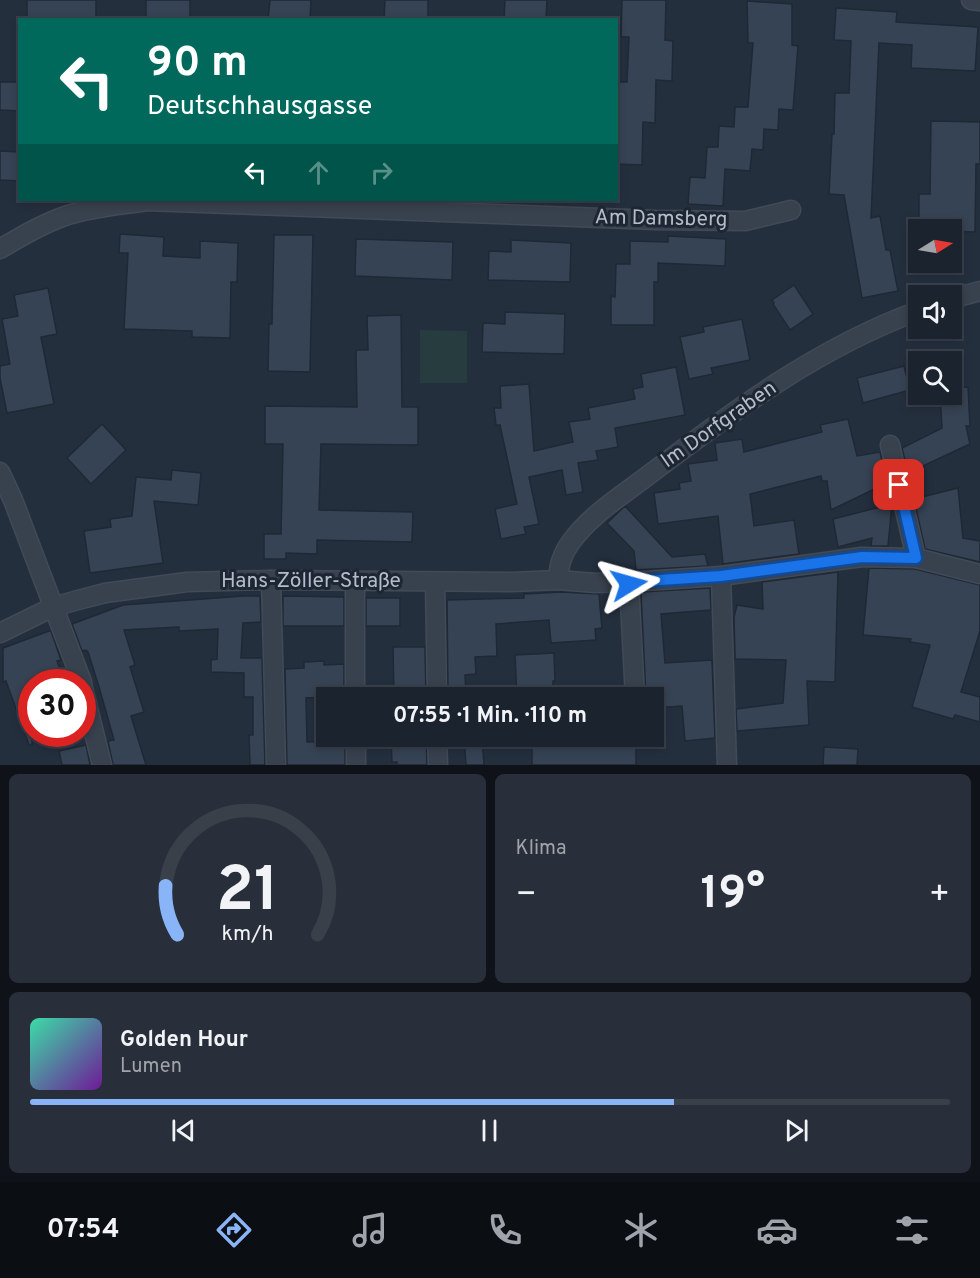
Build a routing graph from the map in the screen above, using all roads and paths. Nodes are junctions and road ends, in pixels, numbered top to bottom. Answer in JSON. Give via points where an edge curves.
{"nodes":[{"id":1,"x":971,"y":0,"type":"edge"},
{"id":2,"x":980,"y":1,"type":"edge"},
{"id":3,"x":791,"y":210,"type":"dead end"},
{"id":4,"x":0,"y":249,"type":"edge"},
{"id":5,"x":980,"y":291,"type":"edge"},
{"id":6,"x":962,"y":296,"type":"edge"},
{"id":7,"x":908,"y":315,"type":"edge"},
{"id":8,"x":890,"y":445,"type":"dead end"},
{"id":9,"x":0,"y":472,"type":"edge"},
{"id":10,"x":916,"y":558,"type":"junction"},
{"id":11,"x":980,"y":574,"type":"edge"},
{"id":12,"x":721,"y":576,"type":"junction"},
{"id":13,"x":271,"y":580,"type":"junction"},
{"id":14,"x":354,"y":580,"type":"junction"},
{"id":15,"x":558,"y":580,"type":"junction"},
{"id":16,"x":435,"y":582,"type":"junction"},
{"id":17,"x":629,"y":582,"type":"junction"},
{"id":18,"x":53,"y":608,"type":"junction"},
{"id":19,"x":0,"y":633,"type":"edge"},
{"id":20,"x":77,"y":669,"type":"edge"},
{"id":21,"x":355,"y":687,"type":"edge"},
{"id":22,"x":437,"y":687,"type":"edge"},
{"id":23,"x":634,"y":687,"type":"edge"},
{"id":24,"x":96,"y":740,"type":"edge"},
{"id":25,"x":356,"y":747,"type":"edge"},
{"id":26,"x":437,"y":747,"type":"edge"},
{"id":27,"x":102,"y":765,"type":"edge"},
{"id":28,"x":276,"y":765,"type":"edge"},
{"id":29,"x":356,"y":765,"type":"edge"},
{"id":30,"x":438,"y":765,"type":"edge"},
{"id":31,"x":727,"y":765,"type":"edge"}],
"edges":[{"from":1,"to":2,"type":"street"},
{"from":3,"to":4,"type":"street","name":"Am Damsberg","via":[[745,221],[656,220],[147,201],[69,215]]},
{"from":5,"to":6,"type":"street"},
{"from":7,"to":15,"type":"street","name":"Im Dorfgraben","via":[[843,344],[735,410],[581,529],[564,552]]},
{"from":8,"to":10,"type":"street"},
{"from":9,"to":18,"type":"street"},
{"from":10,"to":11,"type":"street","name":"Hans-Zöller-Straße"},
{"from":10,"to":12,"type":"street","name":"Hans-Zöller-Straße","via":[[862,557]]},
{"from":12,"to":17,"type":"street","name":"Hans-Zöller-Straße"},
{"from":12,"to":31,"type":"street"},
{"from":13,"to":14,"type":"street","name":"Hans-Zöller-Straße"},
{"from":13,"to":18,"type":"street","name":"Hans-Zöller-Straße","via":[[169,584],[105,593]]},
{"from":13,"to":28,"type":"street"},
{"from":14,"to":16,"type":"street","name":"Hans-Zöller-Straße"},
{"from":14,"to":21,"type":"street"},
{"from":15,"to":16,"type":"street","name":"Hans-Zöller-Straße"},
{"from":15,"to":17,"type":"street","name":"Hans-Zöller-Straße"},
{"from":16,"to":22,"type":"street"},
{"from":17,"to":23,"type":"street"},
{"from":18,"to":19,"type":"street","name":"Hans-Zöller-Straße"},
{"from":18,"to":20,"type":"street"},
{"from":24,"to":27,"type":"street"},
{"from":25,"to":29,"type":"street"},
{"from":26,"to":30,"type":"street"}]}
